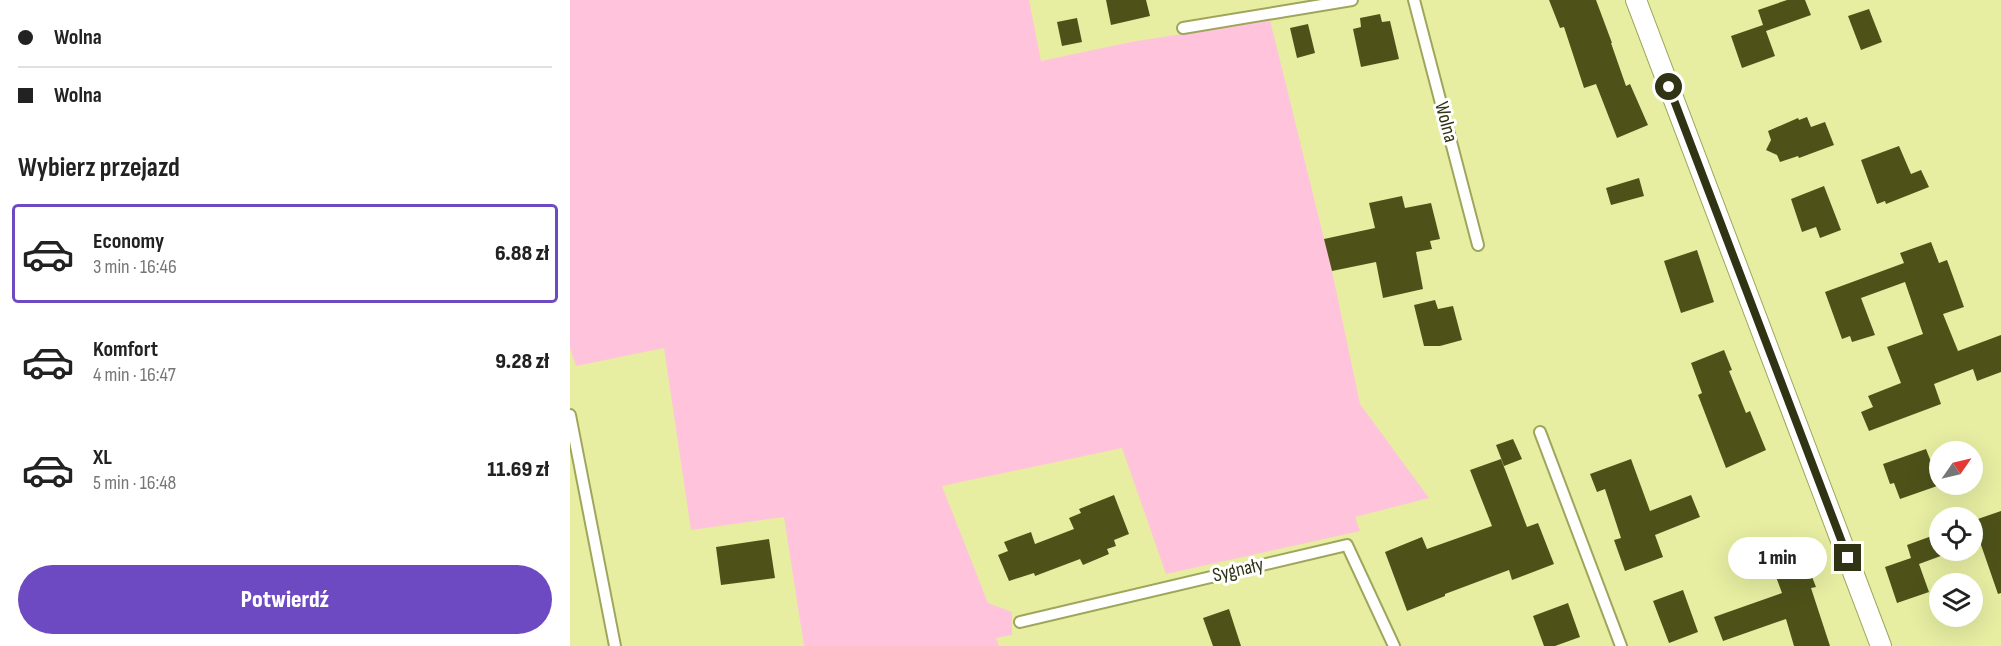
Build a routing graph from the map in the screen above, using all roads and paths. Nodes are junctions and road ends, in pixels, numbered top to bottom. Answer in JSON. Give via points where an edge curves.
{"nodes":[{"id":1,"x":1352,"y":0,"type":"edge"},
{"id":2,"x":1414,"y":0,"type":"edge"},
{"id":3,"x":1636,"y":0,"type":"edge"},
{"id":4,"x":1183,"y":28,"type":"dead end"},
{"id":5,"x":1478,"y":245,"type":"dead end"},
{"id":6,"x":570,"y":415,"type":"edge"},
{"id":7,"x":1540,"y":432,"type":"dead end"},
{"id":8,"x":1020,"y":622,"type":"dead end"},
{"id":9,"x":615,"y":646,"type":"edge"},
{"id":10,"x":1394,"y":646,"type":"edge"},
{"id":11,"x":1621,"y":646,"type":"edge"},
{"id":12,"x":1881,"y":646,"type":"edge"}],
"edges":[{"from":1,"to":4,"type":"lane"},
{"from":2,"to":5,"type":"lane","name":"Wolna"},
{"from":3,"to":12,"type":"street"},
{"from":6,"to":9,"type":"lane"},
{"from":7,"to":11,"type":"lane"},
{"from":8,"to":10,"type":"lane","name":"Sygnały","via":[[1347,545]]}]}
